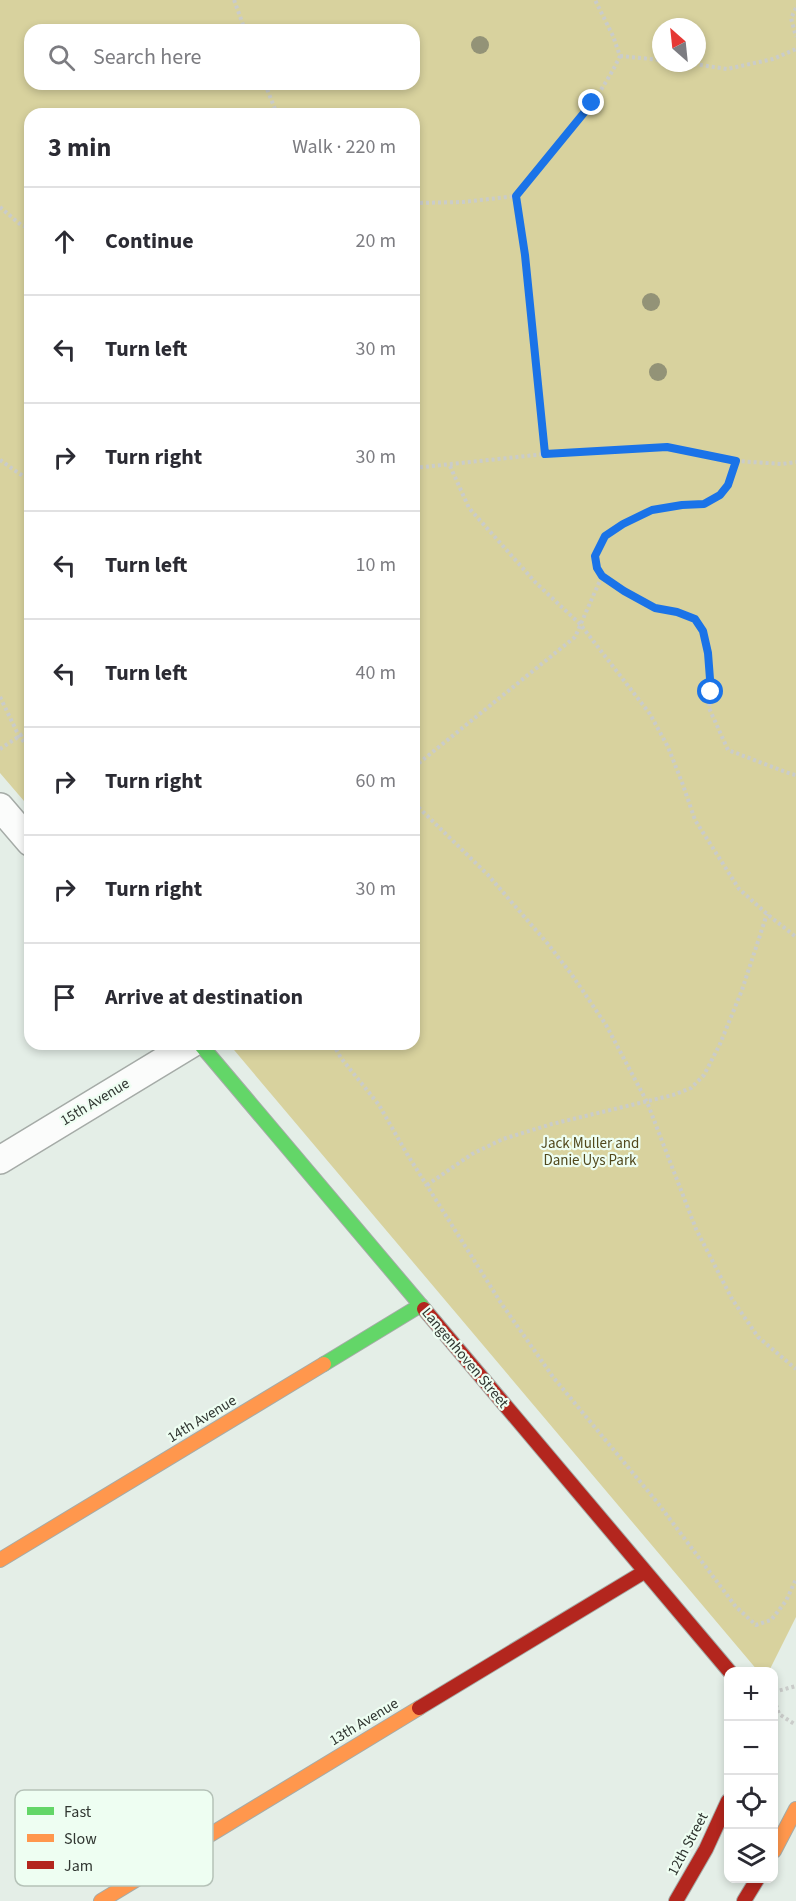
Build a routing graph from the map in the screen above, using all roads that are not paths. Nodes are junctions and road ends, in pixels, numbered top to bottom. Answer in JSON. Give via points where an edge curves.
{"nodes":[{"id":1,"x":0,"y":807,"type":"edge"},
{"id":2,"x":24,"y":835,"type":"edge"},
{"id":3,"x":181,"y":1050,"type":"edge"},
{"id":4,"x":205,"y":1050,"type":"edge"},
{"id":5,"x":0,"y":1160,"type":"edge"},
{"id":6,"x":421,"y":1305,"type":"junction"},
{"id":7,"x":0,"y":1560,"type":"edge"},
{"id":8,"x":644,"y":1572,"type":"junction"},
{"id":9,"x":727,"y":1667,"type":"edge"},
{"id":10,"x":796,"y":1809,"type":"edge"},
{"id":11,"x":724,"y":1811,"type":"edge"},
{"id":12,"x":213,"y":1833,"type":"edge"},
{"id":13,"x":778,"y":1843,"type":"edge"},
{"id":14,"x":755,"y":1883,"type":"edge"},
{"id":15,"x":126,"y":1886,"type":"edge"},
{"id":16,"x":101,"y":1901,"type":"edge"},
{"id":17,"x":676,"y":1901,"type":"edge"},
{"id":18,"x":744,"y":1901,"type":"edge"}],
"edges":[{"from":1,"to":2,"type":"street"},
{"from":3,"to":5,"type":"street","name":"15th Avenue"},
{"from":4,"to":6,"type":"street","name":"Langenhoven Street"},
{"from":6,"to":7,"type":"street","name":"14th Avenue"},
{"from":6,"to":8,"type":"street","name":"Langenhoven Street"},
{"from":8,"to":9,"type":"street","name":"Langenhoven Street"},
{"from":8,"to":12,"type":"street","name":"13th Avenue"},
{"from":10,"to":13,"type":"street"},
{"from":11,"to":17,"type":"street","name":"12th Street"},
{"from":14,"to":18,"type":"street"},
{"from":15,"to":16,"type":"street","name":"13th Avenue"}]}
